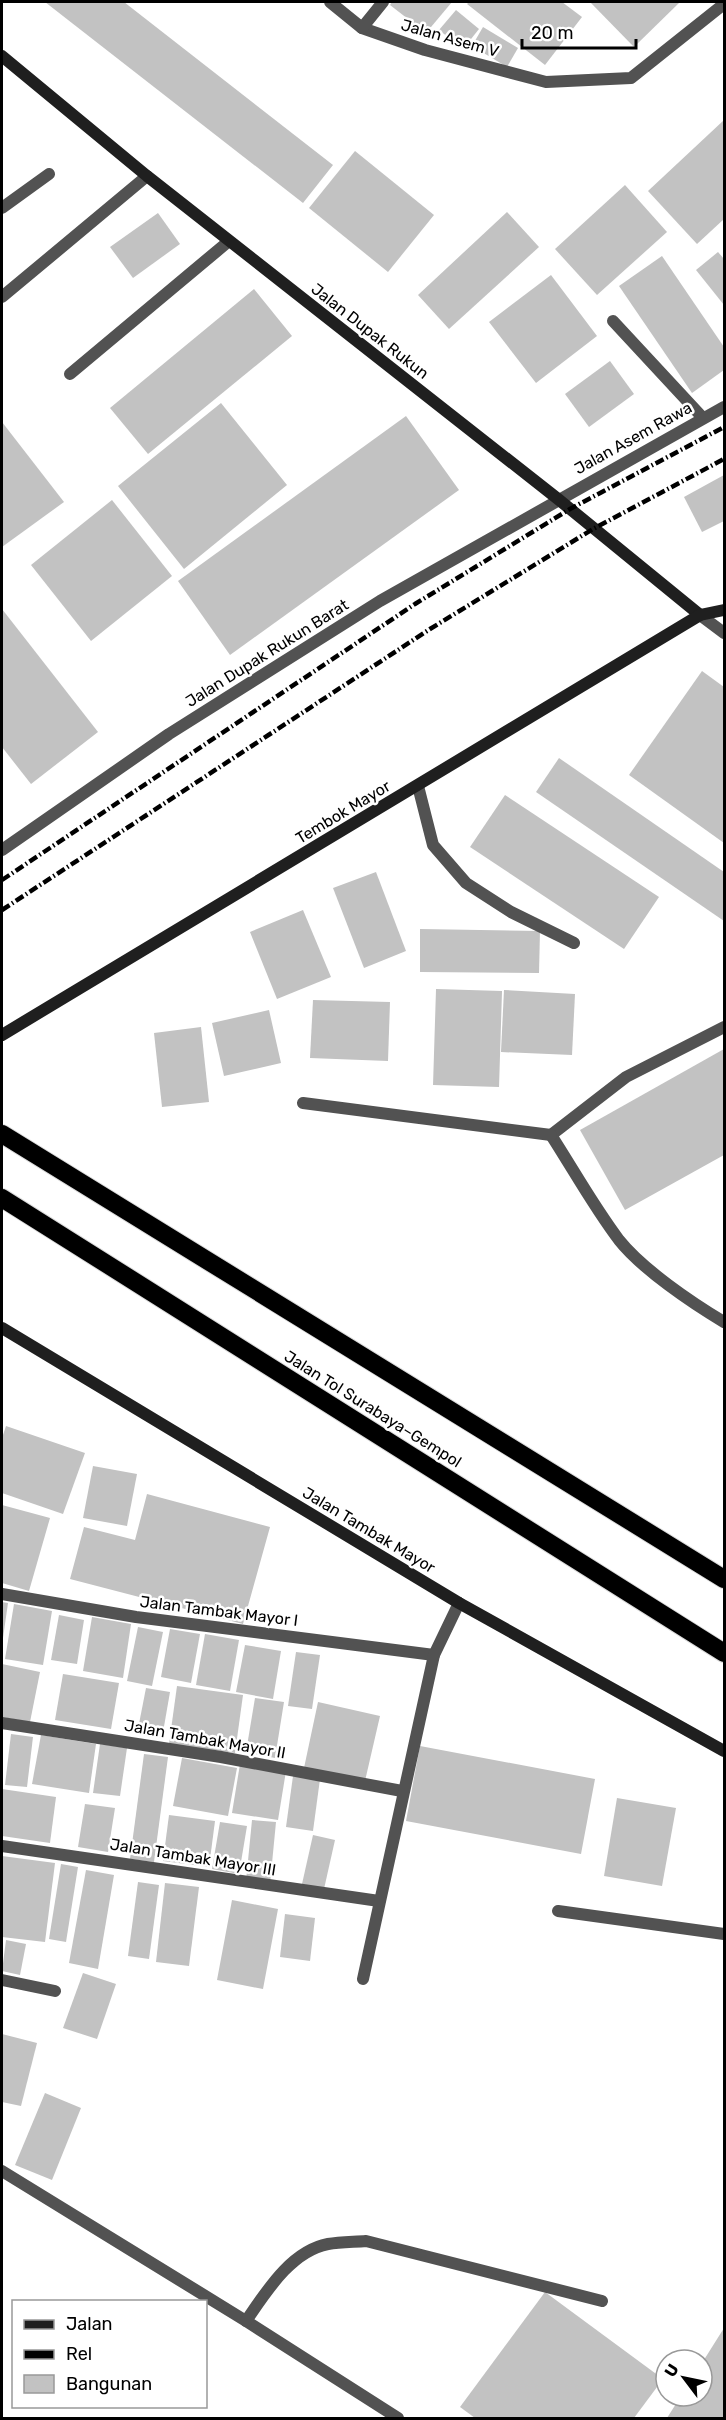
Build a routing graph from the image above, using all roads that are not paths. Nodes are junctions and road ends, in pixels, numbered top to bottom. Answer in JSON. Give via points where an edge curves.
{"nodes":[{"id":1,"x":330,"y":2,"type":"edge"},
{"id":2,"x":383,"y":2,"type":"edge"},
{"id":3,"x":724,"y":4,"type":"edge"},
{"id":4,"x":362,"y":28,"type":"junction"},
{"id":5,"x":2,"y":56,"type":"edge"},
{"id":6,"x":49,"y":174,"type":"dead end"},
{"id":7,"x":147,"y":176,"type":"junction"},
{"id":8,"x":2,"y":208,"type":"edge"},
{"id":9,"x":229,"y":241,"type":"junction"},
{"id":10,"x":2,"y":297,"type":"edge"},
{"id":11,"x":614,"y":321,"type":"dead end"},
{"id":12,"x":70,"y":374,"type":"dead end"},
{"id":13,"x":724,"y":407,"type":"edge"},
{"id":14,"x":703,"y":418,"type":"junction"},
{"id":15,"x":558,"y":500,"type":"junction"},
{"id":16,"x":724,"y":610,"type":"edge"},
{"id":17,"x":700,"y":615,"type":"junction"},
{"id":18,"x":724,"y":633,"type":"edge"},
{"id":19,"x":418,"y":786,"type":"junction"},
{"id":20,"x":2,"y":850,"type":"edge"},
{"id":21,"x":574,"y":943,"type":"dead end"},
{"id":22,"x":724,"y":1027,"type":"edge"},
{"id":23,"x":2,"y":1035,"type":"edge"},
{"id":24,"x":303,"y":1103,"type":"dead end"},
{"id":25,"x":2,"y":1134,"type":"edge"},
{"id":26,"x":551,"y":1134,"type":"junction"},
{"id":27,"x":2,"y":1198,"type":"edge"},
{"id":28,"x":724,"y":1322,"type":"edge"},
{"id":29,"x":2,"y":1329,"type":"edge"},
{"id":30,"x":724,"y":1580,"type":"edge"},
{"id":31,"x":2,"y":1594,"type":"edge"},
{"id":32,"x":459,"y":1603,"type":"junction"},
{"id":33,"x":724,"y":1653,"type":"edge"},
{"id":34,"x":434,"y":1655,"type":"junction"},
{"id":35,"x":2,"y":1723,"type":"edge"},
{"id":36,"x":724,"y":1751,"type":"edge"},
{"id":37,"x":402,"y":1791,"type":"junction"},
{"id":38,"x":2,"y":1846,"type":"edge"},
{"id":39,"x":379,"y":1901,"type":"junction"},
{"id":40,"x":558,"y":1911,"type":"dead end"},
{"id":41,"x":724,"y":1934,"type":"edge"},
{"id":42,"x":363,"y":1979,"type":"dead end"},
{"id":43,"x":2,"y":1980,"type":"edge"},
{"id":44,"x":55,"y":1991,"type":"dead end"},
{"id":45,"x":2,"y":2171,"type":"edge"},
{"id":46,"x":602,"y":2301,"type":"dead end"},
{"id":47,"x":246,"y":2320,"type":"junction"},
{"id":48,"x":398,"y":2418,"type":"edge"}],
"edges":[{"from":1,"to":4,"type":"street","name":"Jalan Asem V"},
{"from":2,"to":4,"type":"street"},
{"from":3,"to":4,"type":"street","name":"Jalan Asem V","via":[[631,78],[546,82],[424,50]]},
{"from":5,"to":7,"type":"main road","name":"Jalan Dupak Rukun"},
{"from":6,"to":8,"type":"street"},
{"from":7,"to":9,"type":"main road","name":"Jalan Dupak Rukun"},
{"from":7,"to":10,"type":"street"},
{"from":9,"to":12,"type":"street"},
{"from":9,"to":15,"type":"main road","name":"Jalan Dupak Rukun"},
{"from":11,"to":14,"type":"street"},
{"from":13,"to":14,"type":"street","name":"Jalan Asem Rawa"},
{"from":14,"to":15,"type":"street","name":"Jalan Asem Rawa"},
{"from":15,"to":17,"type":"main road","name":"Jalan Dupak Rukun"},
{"from":15,"to":20,"type":"street","name":"Jalan Dupak Rukun Barat","via":[[350,620],[169,734]]},
{"from":16,"to":17,"type":"main road"},
{"from":17,"to":18,"type":"street"},
{"from":17,"to":19,"type":"main road","name":"Tembok Mayor"},
{"from":19,"to":21,"type":"street","via":[[433,844],[466,883],[511,912]]},
{"from":19,"to":23,"type":"main road","name":"Tembok Mayor"},
{"from":22,"to":26,"type":"street","via":[[626,1077]]},
{"from":24,"to":26,"type":"street"},
{"from":25,"to":30,"type":"highway"},
{"from":26,"to":28,"type":"street","via":[[620,1241],[665,1282]]},
{"from":27,"to":33,"type":"highway","name":"Jalan Tol Surabaya–Gempol"},
{"from":29,"to":32,"type":"main road","name":"Jalan Tambak Mayor"},
{"from":31,"to":34,"type":"street","name":"Jalan Tambak Mayor I","via":[[135,1617]]},
{"from":32,"to":34,"type":"street"},
{"from":32,"to":36,"type":"main road","name":"Jalan Tambak Mayor"},
{"from":34,"to":37,"type":"street"},
{"from":35,"to":37,"type":"street","name":"Jalan Tambak Mayor II","via":[[221,1757]]},
{"from":37,"to":39,"type":"street"},
{"from":38,"to":39,"type":"street","name":"Jalan Tambak Mayor III"},
{"from":39,"to":42,"type":"street"},
{"from":40,"to":41,"type":"street"},
{"from":43,"to":44,"type":"street"},
{"from":45,"to":47,"type":"street"},
{"from":46,"to":47,"type":"street","via":[[366,2241],[326,2244],[301,2256],[272,2284]]},
{"from":47,"to":48,"type":"street"}]}
